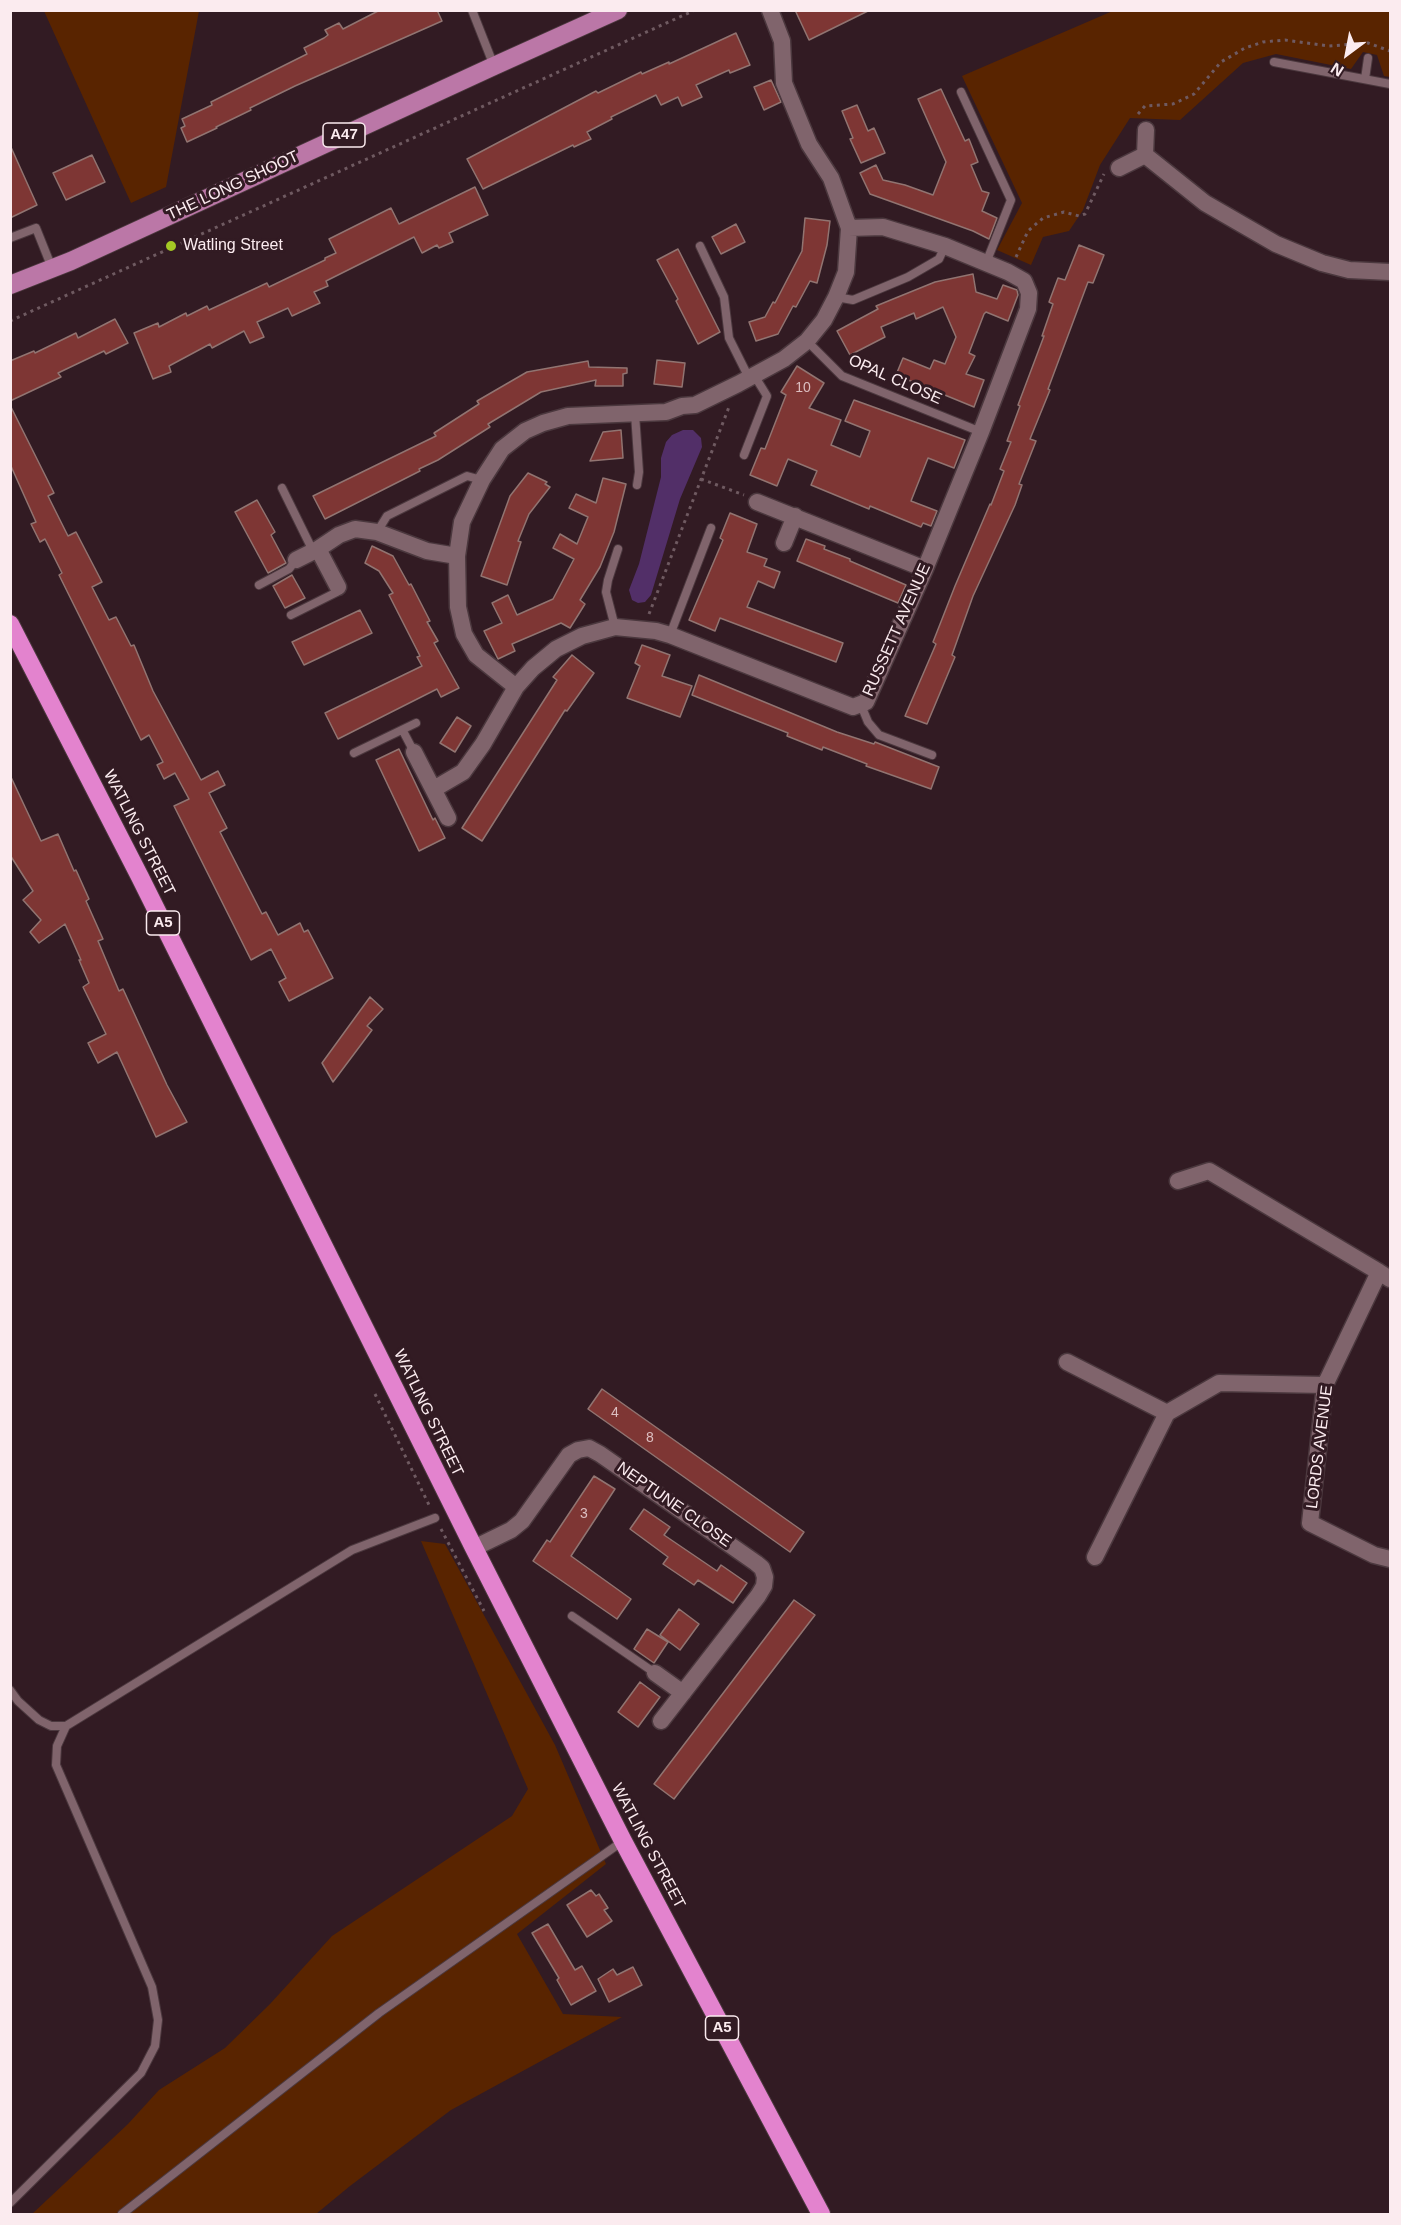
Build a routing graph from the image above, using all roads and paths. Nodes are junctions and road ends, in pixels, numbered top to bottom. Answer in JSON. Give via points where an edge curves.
{"nodes":[{"id":1,"x":472,"y":10,"type":"edge"},
{"id":2,"x":618,"y":10,"type":"edge"},
{"id":3,"x":695,"y":10,"type":"edge"},
{"id":4,"x":770,"y":10,"type":"edge"},
{"id":5,"x":1390,"y":51,"type":"edge"},
{"id":6,"x":1368,"y":58,"type":"dead end"},
{"id":7,"x":1274,"y":62,"type":"dead end"},
{"id":8,"x":494,"y":66,"type":"junction"},
{"id":9,"x":1365,"y":79,"type":"junction"},
{"id":10,"x":1390,"y":84,"type":"edge"},
{"id":11,"x":961,"y":92,"type":"dead end"},
{"id":12,"x":1137,"y":115,"type":"dead end"},
{"id":13,"x":1146,"y":130,"type":"dead end"},
{"id":14,"x":1145,"y":156,"type":"junction"},
{"id":15,"x":1112,"y":170,"type":"joint"},
{"id":16,"x":849,"y":228,"type":"junction"},
{"id":17,"x":10,"y":238,"type":"edge"},
{"id":18,"x":700,"y":246,"type":"dead end"},
{"id":19,"x":945,"y":246,"type":"junction"},
{"id":20,"x":986,"y":263,"type":"junction"},
{"id":21,"x":53,"y":269,"type":"junction"},
{"id":22,"x":1008,"y":272,"type":"junction"},
{"id":23,"x":1390,"y":272,"type":"edge"},
{"id":24,"x":10,"y":285,"type":"edge"},
{"id":25,"x":836,"y":297,"type":"junction"},
{"id":26,"x":10,"y":321,"type":"edge"},
{"id":27,"x":807,"y":341,"type":"junction"},
{"id":28,"x":747,"y":379,"type":"junction"},
{"id":29,"x":635,"y":414,"type":"junction"},
{"id":30,"x":981,"y":432,"type":"junction"},
{"id":31,"x":744,"y":455,"type":"dead end"},
{"id":32,"x":701,"y":479,"type":"junction"},
{"id":33,"x":482,"y":480,"type":"junction"},
{"id":34,"x":638,"y":485,"type":"dead end"},
{"id":35,"x":282,"y":488,"type":"dead end"},
{"id":36,"x":757,"y":502,"type":"joint"},
{"id":37,"x":795,"y":516,"type":"junction"},
{"id":38,"x":711,"y":528,"type":"dead end"},
{"id":39,"x":378,"y":532,"type":"junction"},
{"id":40,"x":784,"y":543,"type":"dead end"},
{"id":41,"x":618,"y":549,"type":"dead end"},
{"id":42,"x":316,"y":550,"type":"junction"},
{"id":43,"x":457,"y":556,"type":"junction"},
{"id":44,"x":296,"y":560,"type":"joint"},
{"id":45,"x":925,"y":569,"type":"junction"},
{"id":46,"x":259,"y":585,"type":"dead end"},
{"id":47,"x":338,"y":587,"type":"joint"},
{"id":48,"x":291,"y":615,"type":"dead end"},
{"id":49,"x":10,"y":624,"type":"edge"},
{"id":50,"x":615,"y":627,"type":"junction"},
{"id":51,"x":643,"y":629,"type":"junction"},
{"id":52,"x":670,"y":636,"type":"junction"},
{"id":53,"x":516,"y":687,"type":"junction"},
{"id":54,"x":861,"y":705,"type":"junction"},
{"id":55,"x":416,"y":723,"type":"dead end"},
{"id":56,"x":403,"y":731,"type":"junction"},
{"id":57,"x":414,"y":752,"type":"joint"},
{"id":58,"x":354,"y":753,"type":"dead end"},
{"id":59,"x":932,"y":755,"type":"dead end"},
{"id":60,"x":434,"y":789,"type":"junction"},
{"id":61,"x":448,"y":818,"type":"dead end"},
{"id":62,"x":1178,"y":1181,"type":"dead end"},
{"id":63,"x":1384,"y":1275,"type":"edge"},
{"id":64,"x":1067,"y":1362,"type":"dead end"},
{"id":65,"x":1325,"y":1385,"type":"junction"},
{"id":66,"x":1167,"y":1413,"type":"junction"},
{"id":67,"x":435,"y":1518,"type":"dead end"},
{"id":68,"x":474,"y":1548,"type":"junction"},
{"id":69,"x":1095,"y":1557,"type":"dead end"},
{"id":70,"x":1390,"y":1559,"type":"edge"},
{"id":71,"x":572,"y":1616,"type":"dead end"},
{"id":72,"x":655,"y":1673,"type":"joint"},
{"id":73,"x":10,"y":1690,"type":"edge"},
{"id":74,"x":683,"y":1692,"type":"junction"},
{"id":75,"x":661,"y":1721,"type":"dead end"},
{"id":76,"x":66,"y":1726,"type":"junction"},
{"id":77,"x":623,"y":1841,"type":"junction"},
{"id":78,"x":10,"y":2203,"type":"edge"},
{"id":79,"x":122,"y":2214,"type":"edge"},
{"id":80,"x":821,"y":2214,"type":"edge"}],
"edges":[{"from":1,"to":8,"type":"lane"},
{"from":2,"to":8,"type":"main road","name":"THE LONG SHOOT","number":"A47"},
{"from":3,"to":26,"type":"path"},
{"from":4,"to":16,"type":"street","via":[[782,41],[784,83],[809,144],[831,178]]},
{"from":5,"to":12,"type":"path","via":[[1368,43],[1329,46],[1285,40],[1263,42],[1221,62],[1194,94],[1173,104],[1144,106]]},
{"from":6,"to":9,"type":"lane"},
{"from":7,"to":9,"type":"lane"},
{"from":8,"to":21,"type":"main road","name":"THE LONG SHOOT","number":"A47"},
{"from":9,"to":10,"type":"lane"},
{"from":11,"to":20,"type":"lane","via":[[1011,200]]},
{"from":13,"to":14,"type":"street"},
{"from":14,"to":15,"type":"street"},
{"from":14,"to":23,"type":"street","via":[[1205,203],[1276,244],[1350,270]]},
{"from":15,"to":22,"type":"path","via":[[1085,214],[1064,212],[1043,218],[1028,231]]},
{"from":16,"to":19,"type":"street","name":"RUSSETT AVENUE","via":[[883,227]]},
{"from":16,"to":25,"type":"street","via":[[846,272]]},
{"from":17,"to":21,"type":"lane","via":[[36,228]]},
{"from":18,"to":28,"type":"lane","via":[[724,297],[729,338]]},
{"from":19,"to":20,"type":"street","name":"RUSSETT AVENUE"},
{"from":19,"to":25,"type":"lane","via":[[939,259],[908,277],[853,300]]},
{"from":20,"to":22,"type":"street","name":"RUSSETT AVENUE"},
{"from":21,"to":24,"type":"main road","name":"THE LONG SHOOT","number":"A47"},
{"from":22,"to":30,"type":"street","name":"RUSSETT AVENUE","via":[[1024,281],[1029,293],[1028,309]]},
{"from":25,"to":27,"type":"street"},
{"from":27,"to":28,"type":"street"},
{"from":27,"to":30,"type":"lane","name":"OPAL CLOSE","via":[[842,376]]},
{"from":28,"to":29,"type":"street","via":[[695,405]]},
{"from":28,"to":31,"type":"lane","via":[[768,396]]},
{"from":28,"to":32,"type":"path"},
{"from":29,"to":33,"type":"street","via":[[568,416],[543,423],[502,449]]},
{"from":29,"to":34,"type":"lane"},
{"from":30,"to":45,"type":"street","name":"RUSSETT AVENUE"},
{"from":32,"to":36,"type":"path"},
{"from":32,"to":51,"type":"path"},
{"from":33,"to":39,"type":"lane","via":[[466,476],[387,516]]},
{"from":33,"to":43,"type":"street","via":[[462,522]]},
{"from":35,"to":42,"type":"lane"},
{"from":36,"to":37,"type":"street"},
{"from":37,"to":40,"type":"street"},
{"from":37,"to":45,"type":"street"},
{"from":38,"to":52,"type":"lane"},
{"from":39,"to":42,"type":"street","via":[[355,529]]},
{"from":39,"to":43,"type":"street","via":[[427,551]]},
{"from":41,"to":50,"type":"lane","via":[[606,592]]},
{"from":42,"to":44,"type":"street"},
{"from":42,"to":47,"type":"street"},
{"from":43,"to":53,"type":"street","via":[[458,607],[464,634],[476,655]]},
{"from":44,"to":46,"type":"lane","via":[[289,569]]},
{"from":45,"to":54,"type":"street","name":"RUSSETT AVENUE","via":[[870,695]]},
{"from":47,"to":48,"type":"lane","via":[[337,592]]},
{"from":49,"to":68,"type":"highway","name":"WATLING STREET","number":"A5"},
{"from":50,"to":51,"type":"street","name":"RUSSETT AVENUE"},
{"from":50,"to":53,"type":"street","name":"RUSSETT AVENUE","via":[[582,636],[556,649]]},
{"from":51,"to":52,"type":"street","name":"RUSSETT AVENUE"},
{"from":52,"to":54,"type":"street","name":"RUSSETT AVENUE","via":[[853,707]]},
{"from":53,"to":60,"type":"street","name":"RUSSETT AVENUE","via":[[464,772]]},
{"from":54,"to":59,"type":"lane","via":[[879,735]]},
{"from":55,"to":56,"type":"lane"},
{"from":56,"to":57,"type":"lane"},
{"from":56,"to":58,"type":"lane"},
{"from":57,"to":60,"type":"street"},
{"from":60,"to":61,"type":"street"},
{"from":62,"to":63,"type":"street","via":[[1209,1171]]},
{"from":63,"to":65,"type":"street","name":"LORDS AVENUE"},
{"from":64,"to":66,"type":"street"},
{"from":65,"to":66,"type":"street","via":[[1219,1383]]},
{"from":65,"to":70,"type":"street","name":"LORDS AVENUE","via":[[1310,1523],[1374,1556]]},
{"from":66,"to":69,"type":"street"},
{"from":67,"to":76,"type":"lane","via":[[352,1550]]},
{"from":68,"to":74,"type":"street","name":"NEPTUNE CLOSE","via":[[522,1521],[569,1455],[589,1448],[600,1454],[762,1568],[764,1586],[758,1596]]},
{"from":68,"to":77,"type":"highway","name":"WATLING STREET","number":"A5"},
{"from":71,"to":72,"type":"lane"},
{"from":72,"to":74,"type":"street"},
{"from":73,"to":76,"type":"lane","via":[[39,1720],[51,1726]]},
{"from":74,"to":75,"type":"street","name":"NEPTUNE CLOSE"},
{"from":76,"to":78,"type":"lane","via":[[57,1746],[56,1765],[152,1987],[158,2020],[155,2046],[141,2073]]},
{"from":77,"to":79,"type":"lane","via":[[379,2013]]},
{"from":77,"to":80,"type":"highway","name":"WATLING STREET","number":"A5"}]}
